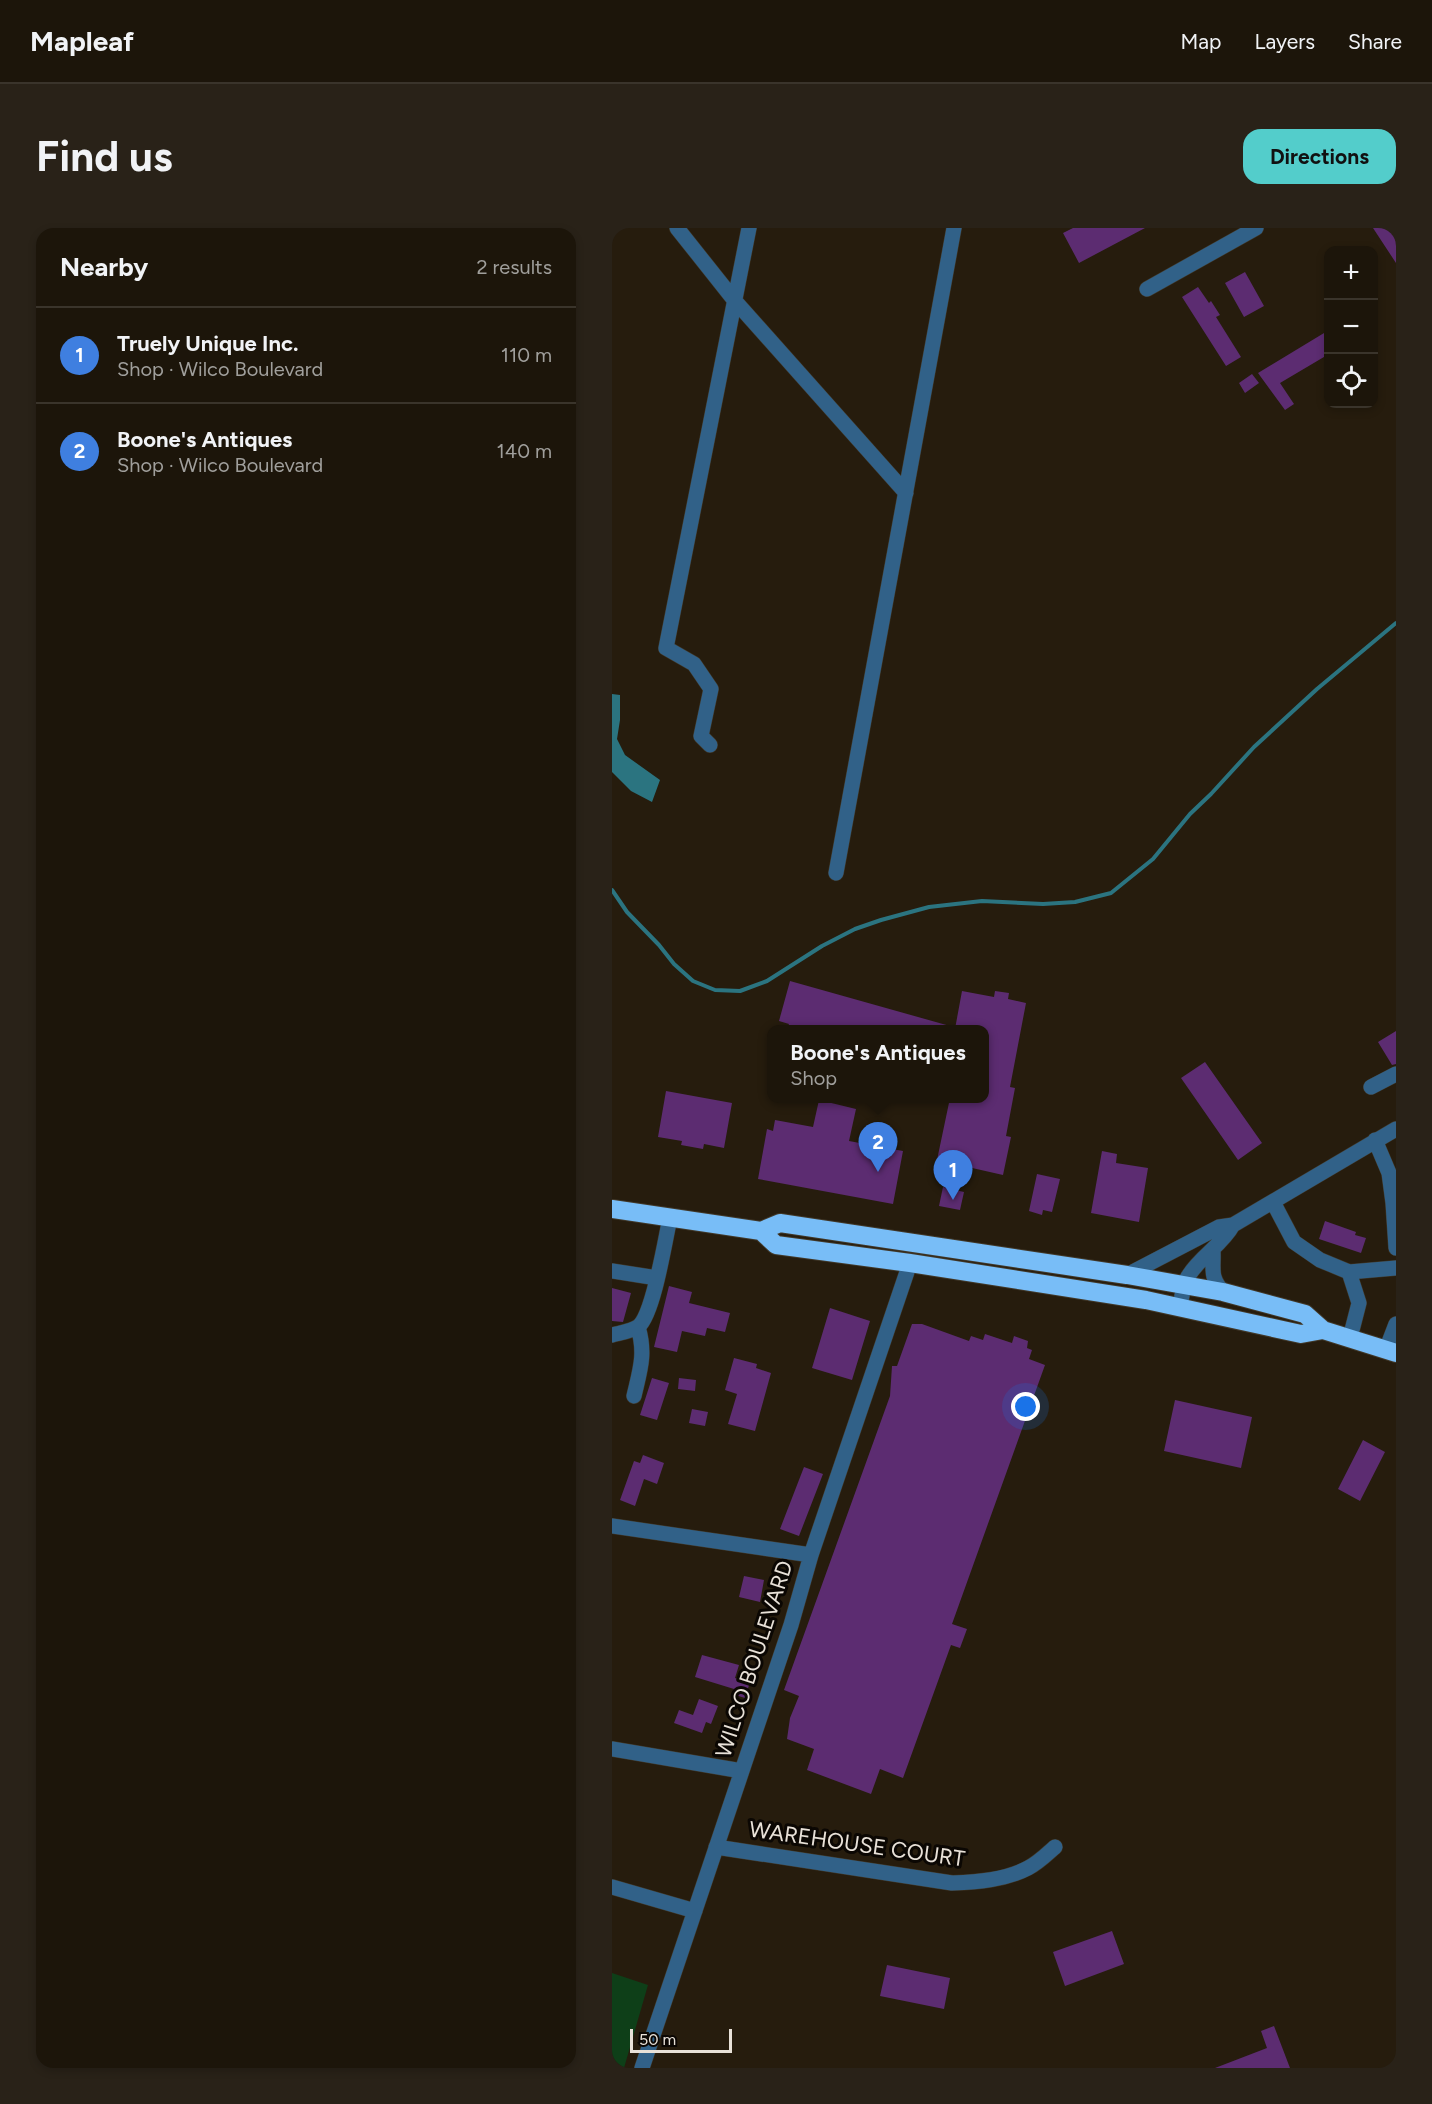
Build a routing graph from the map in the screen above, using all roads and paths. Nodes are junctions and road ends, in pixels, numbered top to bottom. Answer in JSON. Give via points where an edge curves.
{"nodes":[{"id":1,"x":677,"y":228,"type":"edge"},
{"id":2,"x":749,"y":228,"type":"edge"},
{"id":3,"x":954,"y":228,"type":"edge"},
{"id":4,"x":1256,"y":228,"type":"edge"},
{"id":5,"x":1147,"y":289,"type":"dead end"},
{"id":6,"x":735,"y":301,"type":"junction"},
{"id":7,"x":906,"y":493,"type":"junction"},
{"id":8,"x":710,"y":745,"type":"dead end"},
{"id":9,"x":836,"y":873,"type":"dead end"},
{"id":10,"x":1396,"y":1074,"type":"edge"},
{"id":11,"x":1371,"y":1088,"type":"dead end"},
{"id":12,"x":1396,"y":1129,"type":"edge"},
{"id":13,"x":1375,"y":1140,"type":"junction"},
{"id":14,"x":1273,"y":1202,"type":"junction"},
{"id":15,"x":612,"y":1209,"type":"edge"},
{"id":16,"x":670,"y":1218,"type":"junction"},
{"id":17,"x":1233,"y":1225,"type":"junction"},
{"id":18,"x":761,"y":1231,"type":"junction"},
{"id":19,"x":1396,"y":1248,"type":"edge"},
{"id":20,"x":1212,"y":1250,"type":"junction"},
{"id":21,"x":910,"y":1263,"type":"junction"},
{"id":22,"x":1396,"y":1268,"type":"edge"},
{"id":23,"x":612,"y":1271,"type":"edge"},
{"id":24,"x":1349,"y":1272,"type":"junction"},
{"id":25,"x":1127,"y":1275,"type":"junction"},
{"id":26,"x":657,"y":1278,"type":"junction"},
{"id":27,"x":1185,"y":1286,"type":"junction"},
{"id":28,"x":1223,"y":1292,"type":"junction"},
{"id":29,"x":1180,"y":1307,"type":"junction"},
{"id":30,"x":1396,"y":1324,"type":"edge"},
{"id":31,"x":638,"y":1327,"type":"junction"},
{"id":32,"x":1323,"y":1330,"type":"junction"},
{"id":33,"x":612,"y":1335,"type":"edge"},
{"id":34,"x":1350,"y":1338,"type":"junction"},
{"id":35,"x":1391,"y":1352,"type":"edge"},
{"id":36,"x":634,"y":1396,"type":"dead end"},
{"id":37,"x":612,"y":1526,"type":"edge"},
{"id":38,"x":811,"y":1555,"type":"junction"},
{"id":39,"x":612,"y":1749,"type":"edge"},
{"id":40,"x":742,"y":1771,"type":"junction"},
{"id":41,"x":716,"y":1847,"type":"junction"},
{"id":42,"x":1055,"y":1847,"type":"dead end"},
{"id":43,"x":612,"y":1887,"type":"edge"},
{"id":44,"x":695,"y":1911,"type":"junction"},
{"id":45,"x":642,"y":2068,"type":"edge"}],
"edges":[{"from":1,"to":6,"type":"street"},
{"from":2,"to":6,"type":"street"},
{"from":3,"to":7,"type":"street"},
{"from":4,"to":5,"type":"street"},
{"from":6,"to":7,"type":"street"},
{"from":6,"to":8,"type":"street","via":[[666,648],[694,664],[711,689],[700,736]]},
{"from":7,"to":9,"type":"street"},
{"from":10,"to":11,"type":"street"},
{"from":12,"to":13,"type":"street"},
{"from":13,"to":14,"type":"street"},
{"from":13,"to":19,"type":"street","via":[[1389,1173]]},
{"from":14,"to":17,"type":"street"},
{"from":14,"to":24,"type":"street","via":[[1294,1242],[1320,1260]]},
{"from":15,"to":16,"type":"highway"},
{"from":16,"to":18,"type":"highway"},
{"from":16,"to":26,"type":"street"},
{"from":17,"to":20,"type":"street","via":[[1226,1238]]},
{"from":17,"to":25,"type":"street","via":[[1219,1227]]},
{"from":18,"to":21,"type":"highway","via":[[776,1245]]},
{"from":18,"to":25,"type":"highway","via":[[780,1223]]},
{"from":20,"to":27,"type":"street","via":[[1189,1274]]},
{"from":20,"to":28,"type":"street","via":[[1212,1273]]},
{"from":21,"to":29,"type":"highway"},
{"from":21,"to":38,"type":"street","name":"WILCO BOULEVARD"},
{"from":22,"to":24,"type":"street"},
{"from":23,"to":26,"type":"street"},
{"from":24,"to":34,"type":"street","via":[[1359,1303]]},
{"from":25,"to":27,"type":"highway"},
{"from":26,"to":31,"type":"street","via":[[646,1317]]},
{"from":27,"to":28,"type":"highway"},
{"from":27,"to":29,"type":"street"},
{"from":28,"to":32,"type":"highway","via":[[1305,1314]]},
{"from":29,"to":32,"type":"highway","via":[[1301,1334]]},
{"from":30,"to":35,"type":"street"},
{"from":31,"to":33,"type":"street"},
{"from":31,"to":36,"type":"street","via":[[643,1357]]},
{"from":32,"to":34,"type":"highway"},
{"from":34,"to":35,"type":"highway"},
{"from":37,"to":38,"type":"street"},
{"from":38,"to":40,"type":"street","name":"WILCO BOULEVARD"},
{"from":39,"to":40,"type":"street"},
{"from":40,"to":41,"type":"street","name":"WILCO BOULEVARD"},
{"from":41,"to":42,"type":"street","name":"WAREHOUSE COURT","via":[[952,1883],[977,1882],[1025,1869]]},
{"from":41,"to":44,"type":"street","name":"WILCO BOULEVARD"},
{"from":43,"to":44,"type":"street"},
{"from":44,"to":45,"type":"street","name":"WILCO BOULEVARD"}]}
